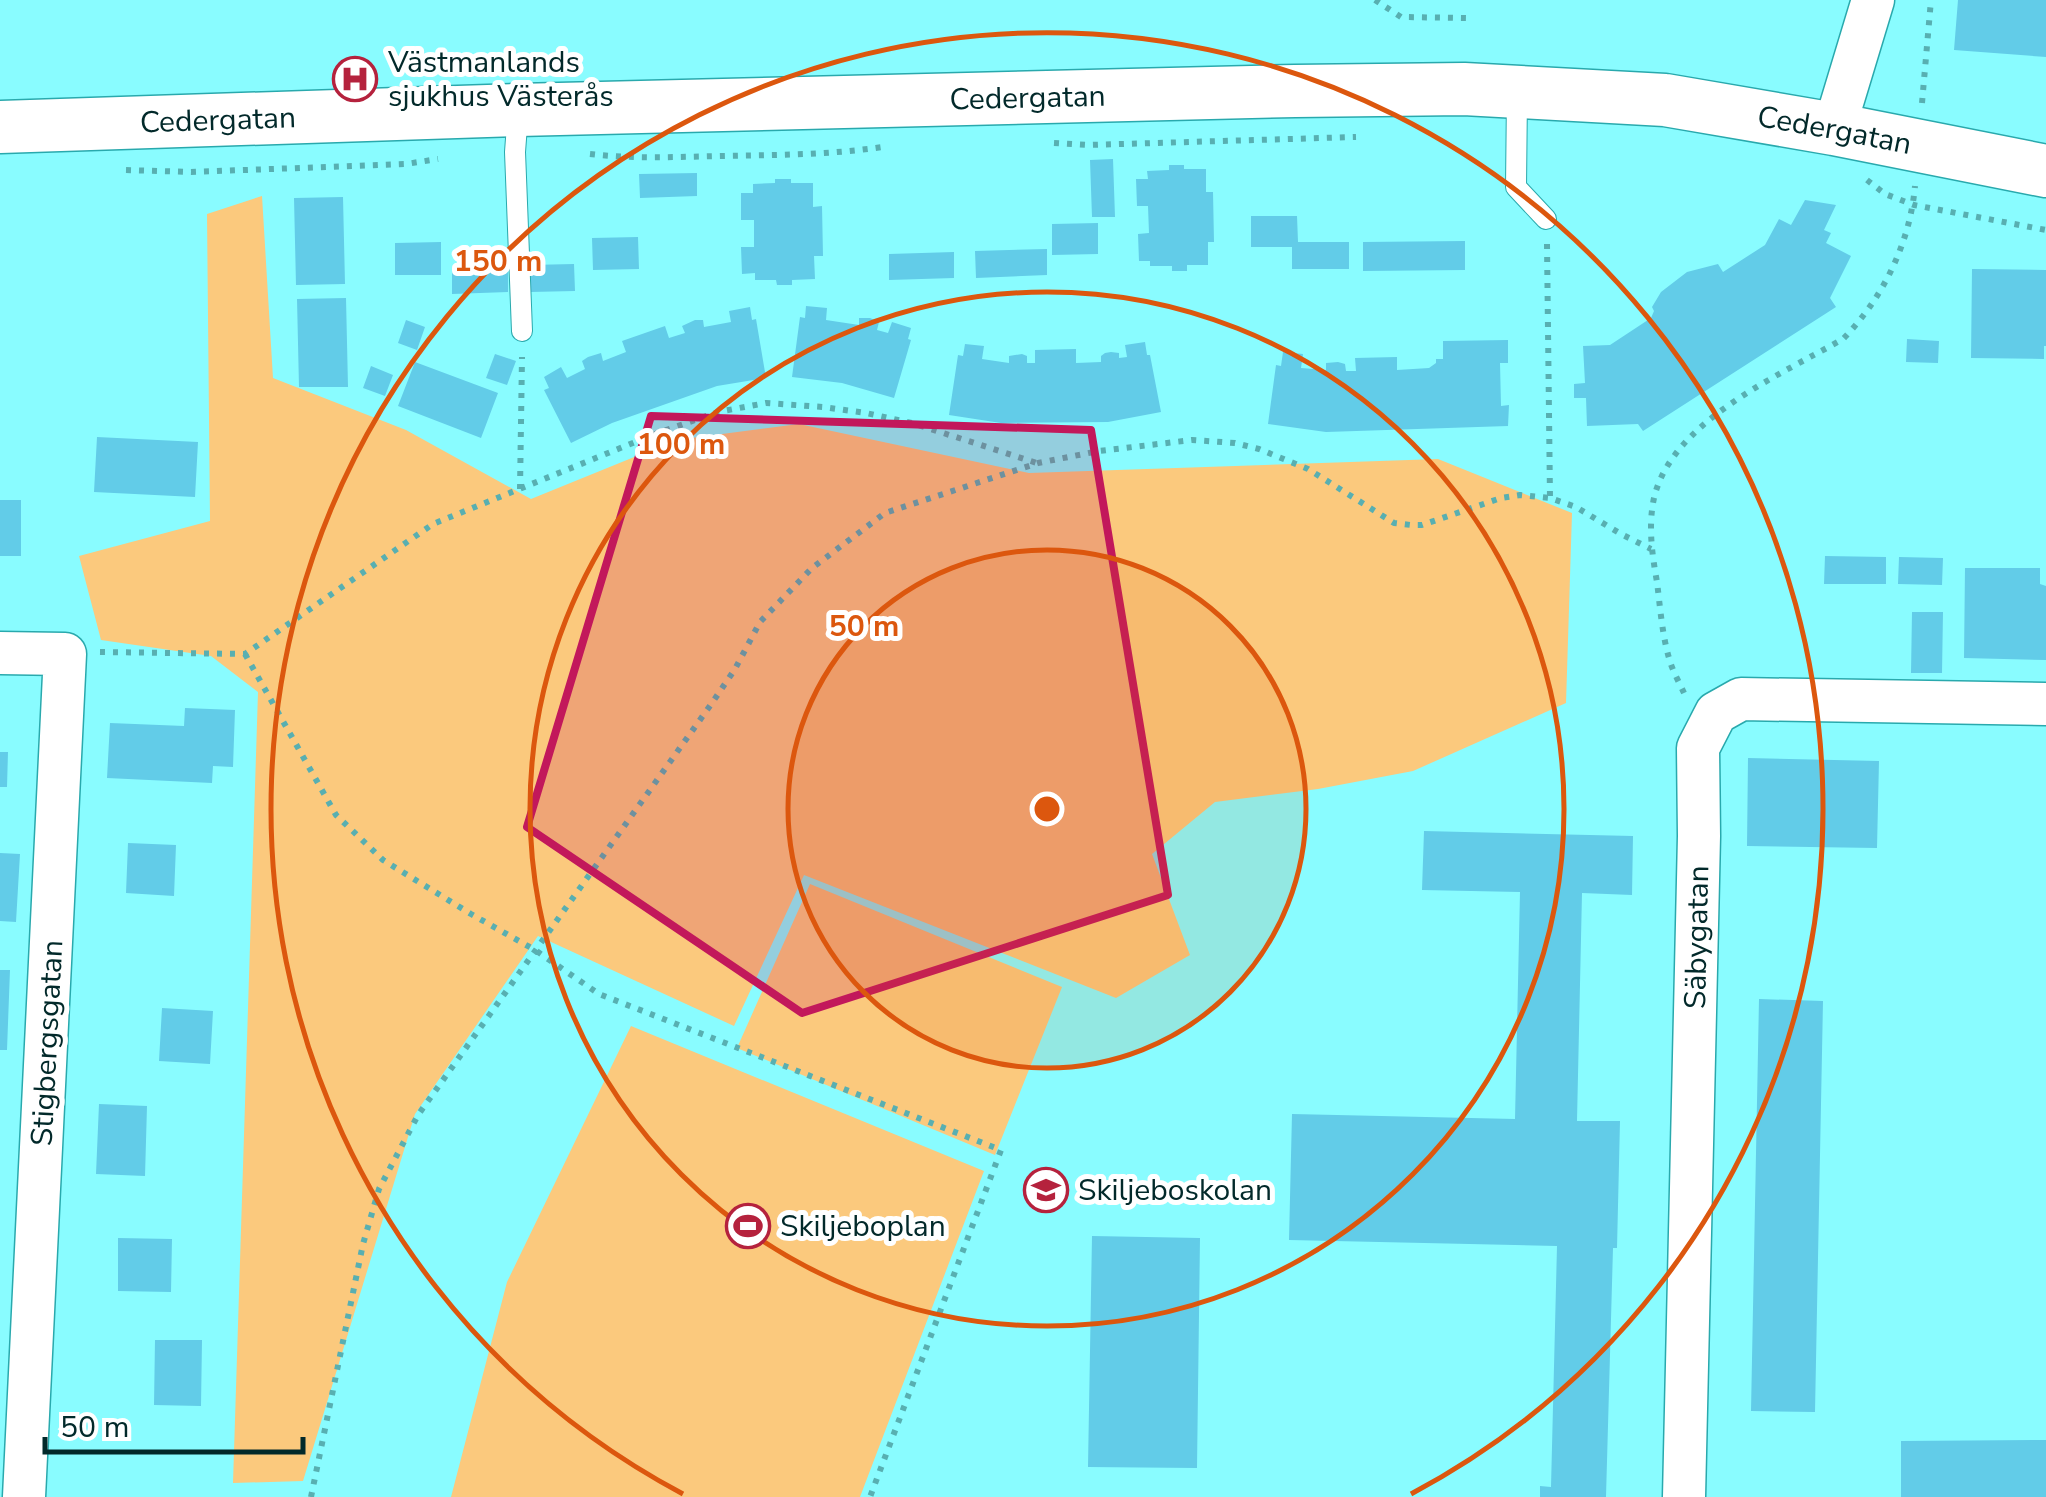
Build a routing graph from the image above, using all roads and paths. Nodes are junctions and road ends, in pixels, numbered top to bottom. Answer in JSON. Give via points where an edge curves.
{"nodes":[{"id":1,"x":1375,"y":0,"type":"edge"},
{"id":2,"x":1872,"y":0,"type":"edge"},
{"id":3,"x":1468,"y":18,"type":"dead end"},
{"id":4,"x":1517,"y":92,"type":"junction"},
{"id":5,"x":518,"y":110,"type":"junction"},
{"id":6,"x":0,"y":127,"type":"edge"},
{"id":7,"x":1834,"y":129,"type":"junction"},
{"id":8,"x":1364,"y":136,"type":"dead end"},
{"id":9,"x":1046,"y":142,"type":"dead end"},
{"id":10,"x":884,"y":147,"type":"dead end"},
{"id":11,"x":578,"y":152,"type":"dead end"},
{"id":12,"x":440,"y":158,"type":"dead end"},
{"id":13,"x":114,"y":169,"type":"dead end"},
{"id":14,"x":2046,"y":171,"type":"edge"},
{"id":15,"x":1546,"y":219,"type":"joint"},
{"id":16,"x":2046,"y":230,"type":"edge"},
{"id":17,"x":522,"y":331,"type":"joint"},
{"id":18,"x":1038,"y":463,"type":"junction"},
{"id":19,"x":520,"y":489,"type":"junction"},
{"id":20,"x":1550,"y":498,"type":"junction"},
{"id":21,"x":1651,"y":549,"type":"junction"},
{"id":22,"x":0,"y":653,"type":"edge"},
{"id":23,"x":65,"y":654,"type":"junction"},
{"id":24,"x":245,"y":654,"type":"junction"},
{"id":25,"x":2046,"y":704,"type":"edge"},
{"id":26,"x":1716,"y":713,"type":"junction"},
{"id":27,"x":536,"y":950,"type":"junction"},
{"id":28,"x":14,"y":1431,"type":"edge"},
{"id":29,"x":24,"y":1497,"type":"edge"},
{"id":30,"x":312,"y":1497,"type":"edge"},
{"id":31,"x":870,"y":1497,"type":"edge"},
{"id":32,"x":1684,"y":1497,"type":"edge"}],
"edges":[{"from":1,"to":3,"type":"path","via":[[1400,17]]},
{"from":2,"to":7,"type":"street"},
{"from":4,"to":5,"type":"street","name":"Cedergatan"},
{"from":4,"to":7,"type":"street","name":"Cedergatan","via":[[1664,100]]},
{"from":4,"to":15,"type":"lane","via":[[1516,187]]},
{"from":5,"to":6,"type":"street","name":"Cedergatan"},
{"from":5,"to":17,"type":"lane"},
{"from":7,"to":14,"type":"street","name":"Cedergatan"},
{"from":8,"to":9,"type":"path"},
{"from":10,"to":11,"type":"path","via":[[620,158]]},
{"from":12,"to":13,"type":"path","via":[[191,172]]},
{"from":15,"to":20,"type":"path"},
{"from":16,"to":21,"type":"path","via":[[1914,206],[1890,275],[1856,326],[1719,412],[1668,461],[1654,498]]},
{"from":17,"to":19,"type":"path"},
{"from":18,"to":19,"type":"path","via":[[912,423],[766,403],[655,434]]},
{"from":18,"to":20,"type":"path","via":[[1192,440],[1235,442],[1308,469],[1394,523],[1411,526],[1501,498]]},
{"from":18,"to":27,"type":"path","via":[[885,514],[812,568],[760,622],[736,669]]},
{"from":19,"to":24,"type":"path","via":[[434,524]]},
{"from":20,"to":21,"type":"path"},
{"from":21,"to":26,"type":"path","via":[[1668,658],[1684,694]]},
{"from":22,"to":23,"type":"street"},
{"from":23,"to":24,"type":"path"},
{"from":23,"to":28,"type":"street","name":"Stigbergsgatan"},
{"from":24,"to":27,"type":"path","via":[[336,815],[383,860]]},
{"from":25,"to":26,"type":"street","via":[[1741,700]]},
{"from":26,"to":32,"type":"street","name":"Säbygatan","via":[[1698,748]]},
{"from":27,"to":30,"type":"path","via":[[418,1115],[379,1190],[362,1244]]},
{"from":27,"to":31,"type":"path","via":[[600,994],[1001,1150]]},
{"from":28,"to":29,"type":"street","name":"Stigbergsgatan"}]}
